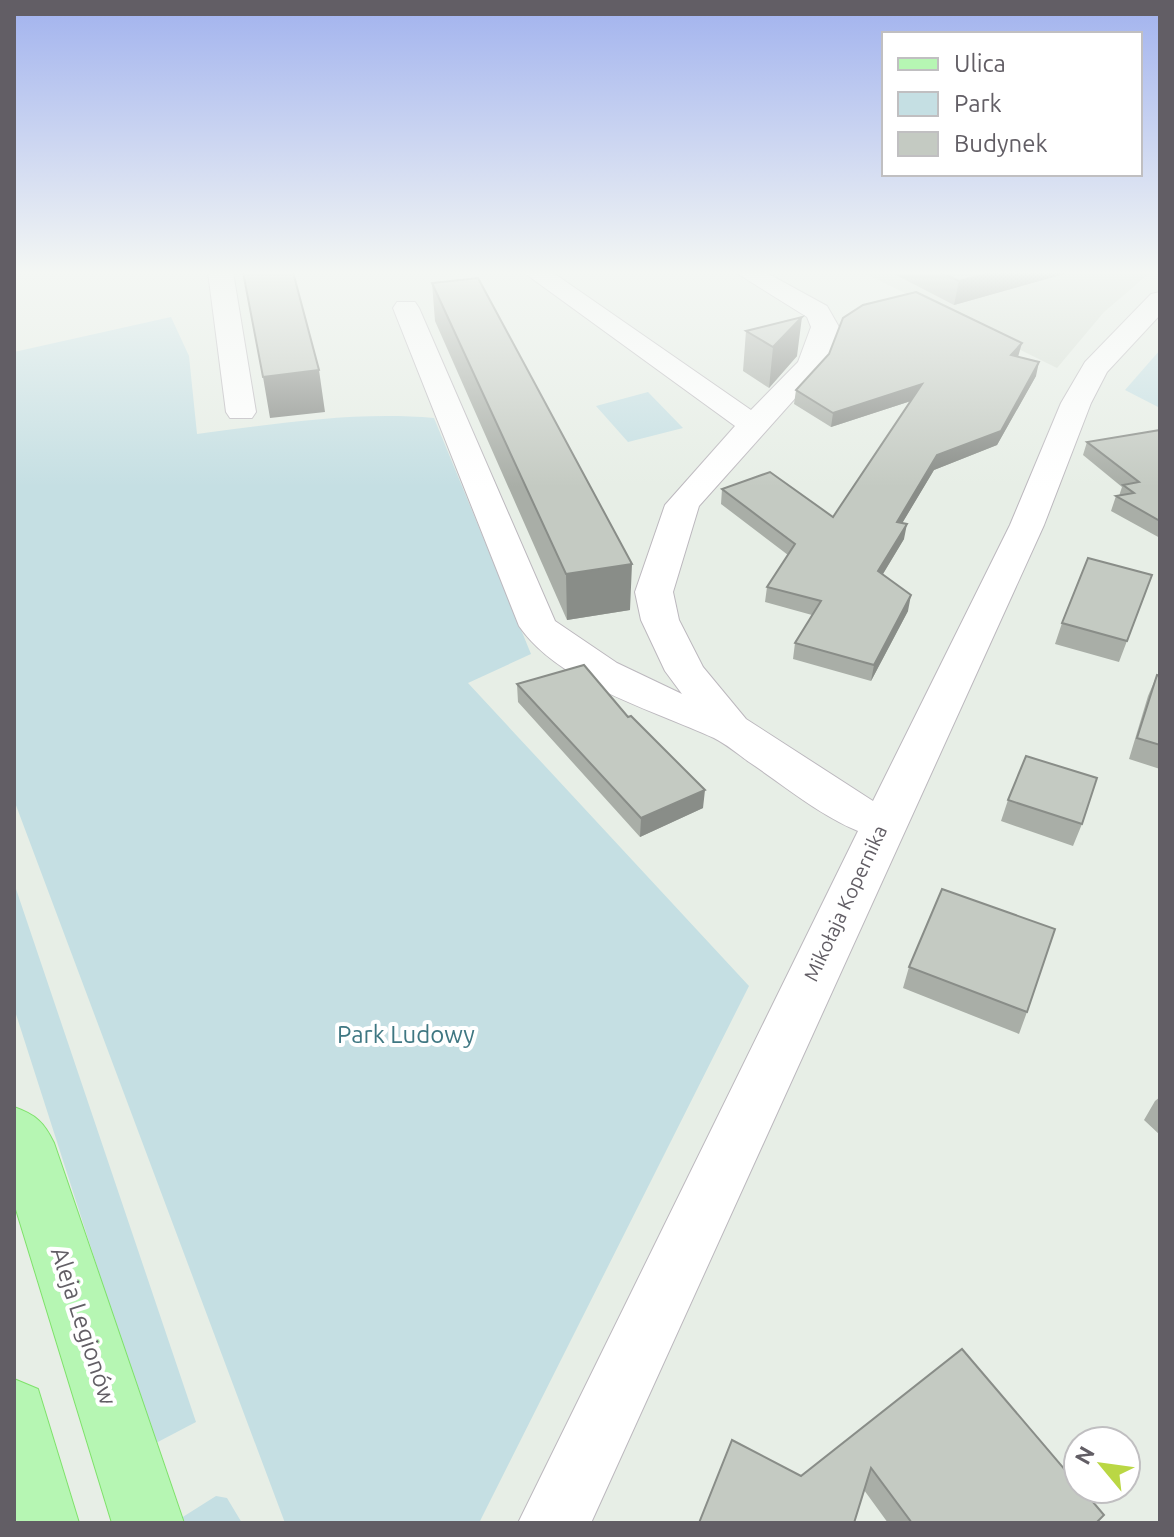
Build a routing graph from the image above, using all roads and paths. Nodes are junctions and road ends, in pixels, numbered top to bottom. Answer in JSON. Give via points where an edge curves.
{"nodes":[{"id":1,"x":231,"y":344,"type":"edge"},
{"id":2,"x":421,"y":344,"type":"edge"},
{"id":3,"x":637,"y":344,"type":"edge"},
{"id":4,"x":821,"y":344,"type":"edge"},
{"id":5,"x":1115,"y":344,"type":"edge"},
{"id":6,"x":241,"y":412,"type":"dead end"},
{"id":7,"x":753,"y":425,"type":"junction"},
{"id":8,"x":731,"y":729,"type":"junction"},
{"id":9,"x":883,"y":823,"type":"junction"},
{"id":10,"x":14,"y":1133,"type":"edge"},
{"id":11,"x":14,"y":1413,"type":"edge"},
{"id":12,"x":43,"y":1523,"type":"edge"},
{"id":13,"x":148,"y":1523,"type":"edge"},
{"id":14,"x":554,"y":1523,"type":"edge"}],
"edges":[{"from":1,"to":6,"type":"street"},
{"from":2,"to":8,"type":"street","via":[[538,626],[593,665]]},
{"from":3,"to":7,"type":"street"},
{"from":4,"to":7,"type":"street","via":[[810,366]]},
{"from":5,"to":9,"type":"street","name":"Mikołaja Kopernika","via":[[1081,393],[1027,525]]},
{"from":7,"to":8,"type":"street","via":[[682,505],[654,592],[660,620],[685,671]]},
{"from":8,"to":9,"type":"street","via":[[851,810]]},
{"from":9,"to":14,"type":"street","name":"Mikołaja Kopernika"},
{"from":10,"to":13,"type":"main road","name":"Aleja Legionów","via":[[25,1143]]},
{"from":11,"to":12,"type":"main road"}]}
